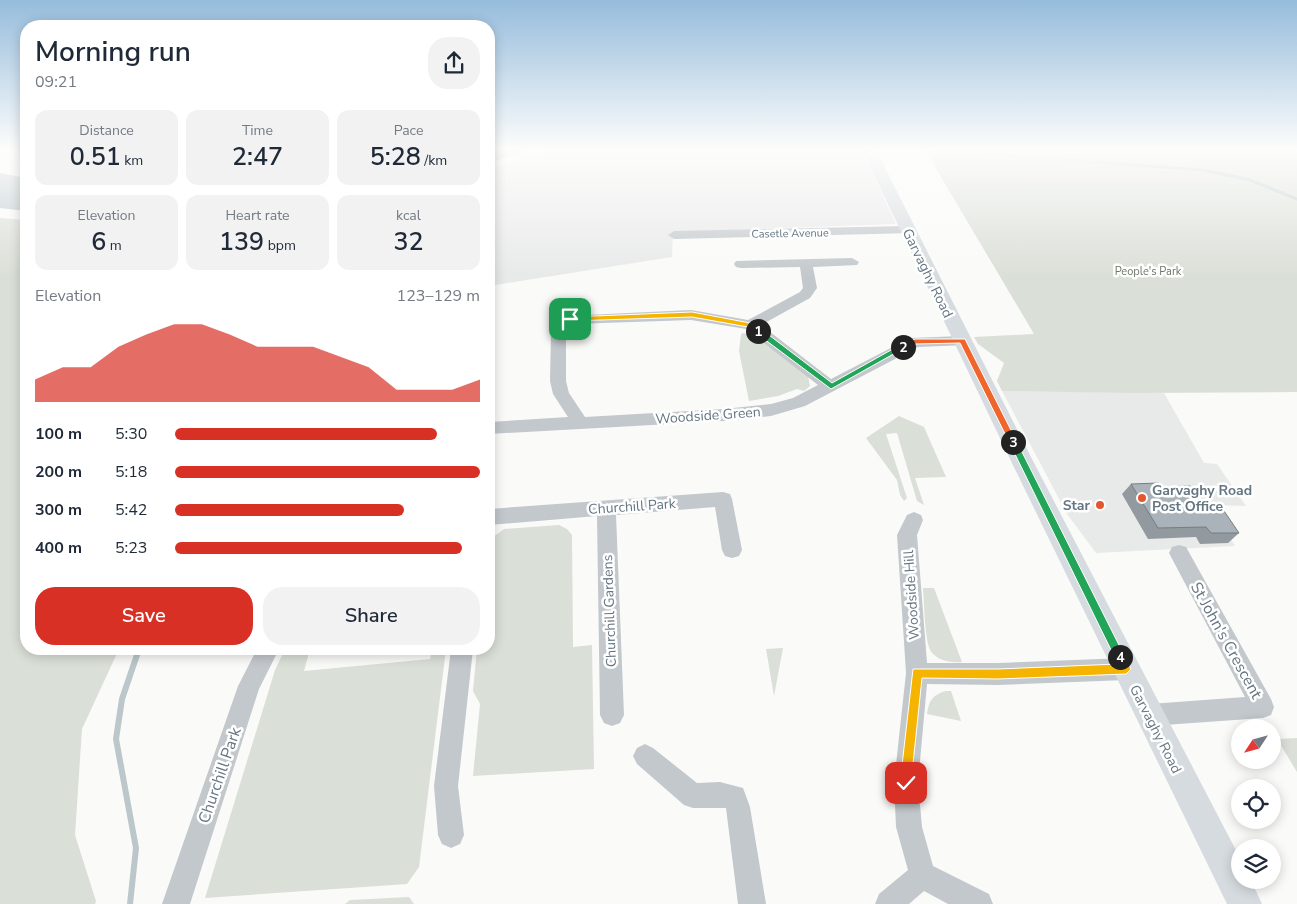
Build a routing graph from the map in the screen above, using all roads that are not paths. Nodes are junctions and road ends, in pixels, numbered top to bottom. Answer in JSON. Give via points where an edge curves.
{"nodes":[{"id":1,"x":889,"y":192,"type":"edge"},
{"id":2,"x":907,"y":230,"type":"junction"},
{"id":3,"x":674,"y":235,"type":"dead end"},
{"id":4,"x":852,"y":262,"type":"dead end"},
{"id":5,"x":806,"y":263,"type":"junction"},
{"id":6,"x":740,"y":264,"type":"dead end"},
{"id":7,"x":750,"y":325,"type":"junction"},
{"id":8,"x":962,"y":341,"type":"junction"},
{"id":9,"x":831,"y":386,"type":"junction"},
{"id":10,"x":580,"y":423,"type":"junction"},
{"id":11,"x":495,"y":428,"type":"edge"},
{"id":12,"x":606,"y":508,"type":"junction"},
{"id":13,"x":495,"y":516,"type":"edge"},
{"id":14,"x":914,"y":520,"type":"dead end"},
{"id":15,"x":732,"y":550,"type":"dead end"},
{"id":16,"x":1179,"y":553,"type":"dead end"},
{"id":17,"x":265,"y":655,"type":"edge"},
{"id":18,"x":461,"y":655,"type":"edge"},
{"id":19,"x":1126,"y":669,"type":"junction"},
{"id":20,"x":917,"y":673,"type":"junction"},
{"id":21,"x":612,"y":714,"type":"dead end"},
{"id":22,"x":1150,"y":715,"type":"junction"},
{"id":23,"x":646,"y":756,"type":"dead end"},
{"id":24,"x":451,"y":835,"type":"dead end"},
{"id":25,"x":922,"y":875,"type":"junction"},
{"id":26,"x":176,"y":904,"type":"edge"},
{"id":27,"x":752,"y":904,"type":"edge"},
{"id":28,"x":890,"y":904,"type":"edge"},
{"id":29,"x":980,"y":904,"type":"edge"},
{"id":30,"x":1245,"y":904,"type":"edge"}],
"edges":[{"from":1,"to":2,"type":"main road","name":"Garvaghy Road"},
{"from":2,"to":3,"type":"street","name":"Casetle Avenue"},
{"from":2,"to":8,"type":"main road","name":"Garvaghy Road"},
{"from":4,"to":5,"type":"street"},
{"from":5,"to":6,"type":"street"},
{"from":5,"to":7,"type":"street","via":[[810,288],[805,295]]},
{"from":7,"to":9,"type":"street"},
{"from":7,"to":10,"type":"street","via":[[692,315],[570,319],[558,333],[558,381]]},
{"from":8,"to":9,"type":"street","name":"Woodside Green","via":[[915,342]]},
{"from":8,"to":19,"type":"main road","name":"Garvaghy Road"},
{"from":9,"to":10,"type":"street","name":"Woodside Green","via":[[799,402],[757,412]]},
{"from":10,"to":11,"type":"street","name":"Woodside Green"},
{"from":12,"to":13,"type":"street","name":"Churchill Park"},
{"from":12,"to":15,"type":"street","name":"Churchill Park","via":[[723,499]]},
{"from":12,"to":21,"type":"street","name":"Churchill Gardens"},
{"from":14,"to":20,"type":"street","name":"Woodside Hill","via":[[907,535]]},
{"from":16,"to":22,"type":"street","name":"St John's Crescent","via":[[1263,706]]},
{"from":17,"to":26,"type":"street","name":"Churchill Park","via":[[249,686]]},
{"from":18,"to":24,"type":"street","via":[[446,786]]},
{"from":19,"to":20,"type":"street","via":[[998,674]]},
{"from":19,"to":22,"type":"main road","name":"Garvaghy Road"},
{"from":20,"to":25,"type":"street","name":"Woodside Hill","via":[[906,783],[908,826]]},
{"from":22,"to":30,"type":"main road","name":"Garvaghy Road"},
{"from":23,"to":27,"type":"street","via":[[693,796],[720,794],[734,797]]},
{"from":25,"to":28,"type":"street"},
{"from":25,"to":29,"type":"street"}]}
